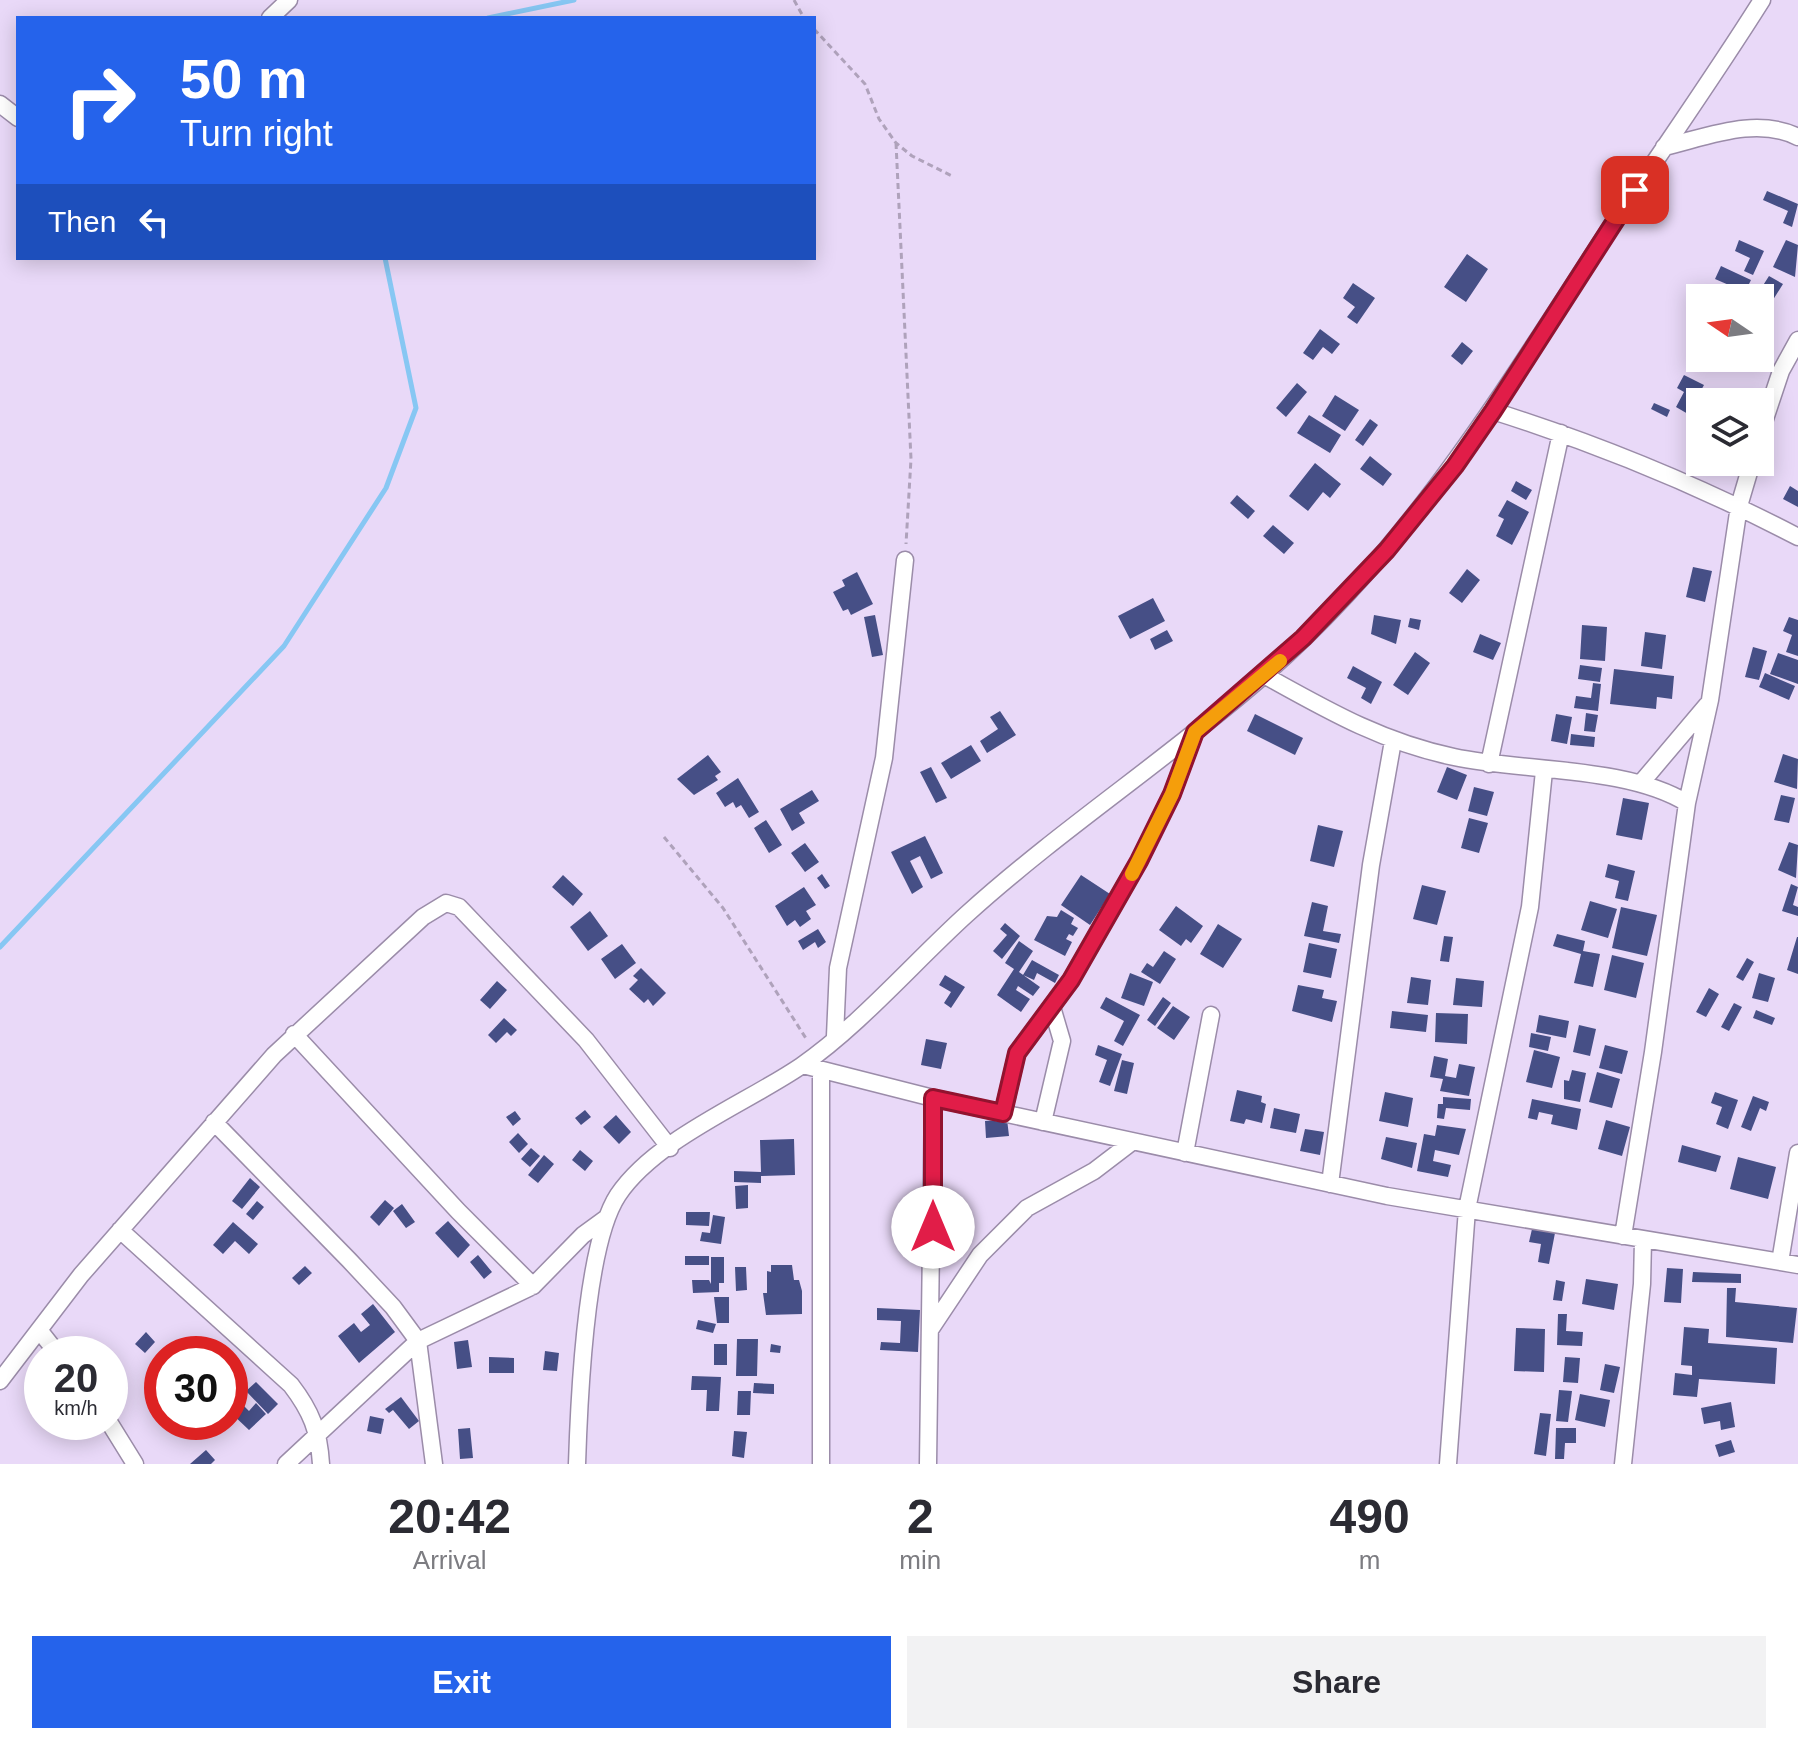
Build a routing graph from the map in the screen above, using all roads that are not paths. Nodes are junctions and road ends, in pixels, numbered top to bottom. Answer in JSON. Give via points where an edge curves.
{"nodes":[{"id":1,"x":289,"y":0,"type":"edge"},
{"id":2,"x":1762,"y":0,"type":"edge"},
{"id":3,"x":272,"y":16,"type":"edge"},
{"id":4,"x":0,"y":104,"type":"edge"},
{"id":5,"x":16,"y":116,"type":"edge"},
{"id":6,"x":1798,"y":137,"type":"edge"},
{"id":7,"x":1664,"y":147,"type":"junction"},
{"id":8,"x":1798,"y":340,"type":"edge"},
{"id":9,"x":1774,"y":392,"type":"edge"},
{"id":10,"x":1493,"y":411,"type":"junction"},
{"id":11,"x":1561,"y":433,"type":"junction"},
{"id":12,"x":1748,"y":476,"type":"edge"},
{"id":13,"x":1739,"y":506,"type":"junction"},
{"id":14,"x":1798,"y":537,"type":"edge"},
{"id":15,"x":905,"y":560,"type":"road end"},
{"id":16,"x":1264,"y":675,"type":"junction"},
{"id":17,"x":1710,"y":700,"type":"junction"},
{"id":18,"x":1195,"y":732,"type":"junction"},
{"id":19,"x":1393,"y":741,"type":"junction"},
{"id":20,"x":1489,"y":764,"type":"junction"},
{"id":21,"x":1544,"y":771,"type":"junction"},
{"id":22,"x":1641,"y":783,"type":"junction"},
{"id":23,"x":1687,"y":803,"type":"junction"},
{"id":24,"x":1052,"y":1007,"type":"junction"},
{"id":25,"x":1211,"y":1015,"type":"dead end"},
{"id":26,"x":294,"y":1034,"type":"junction"},
{"id":27,"x":835,"y":1036,"type":"junction"},
{"id":28,"x":803,"y":1065,"type":"junction"},
{"id":29,"x":821,"y":1070,"type":"junction"},
{"id":30,"x":933,"y":1098,"type":"junction"},
{"id":31,"x":1003,"y":1113,"type":"junction"},
{"id":32,"x":214,"y":1122,"type":"junction"},
{"id":33,"x":1043,"y":1122,"type":"junction"},
{"id":34,"x":1132,"y":1142,"type":"junction"},
{"id":35,"x":670,"y":1148,"type":"junction"},
{"id":36,"x":1185,"y":1153,"type":"junction"},
{"id":37,"x":1798,"y":1153,"type":"edge"},
{"id":38,"x":1330,"y":1184,"type":"junction"},
{"id":39,"x":1467,"y":1209,"type":"junction"},
{"id":40,"x":605,"y":1219,"type":"junction"},
{"id":41,"x":120,"y":1230,"type":"junction"},
{"id":42,"x":1623,"y":1236,"type":"junction"},
{"id":43,"x":1643,"y":1240,"type":"junction"},
{"id":44,"x":1780,"y":1262,"type":"junction"},
{"id":45,"x":1798,"y":1265,"type":"edge"},
{"id":46,"x":533,"y":1286,"type":"junction"},
{"id":47,"x":39,"y":1330,"type":"junction"},
{"id":48,"x":929,"y":1332,"type":"junction"},
{"id":49,"x":44,"y":1336,"type":"edge"},
{"id":50,"x":418,"y":1341,"type":"junction"},
{"id":51,"x":0,"y":1381,"type":"edge"},
{"id":52,"x":319,"y":1432,"type":"junction"},
{"id":53,"x":120,"y":1440,"type":"edge"},
{"id":54,"x":135,"y":1464,"type":"edge"},
{"id":55,"x":286,"y":1464,"type":"edge"},
{"id":56,"x":321,"y":1464,"type":"edge"},
{"id":57,"x":434,"y":1464,"type":"edge"},
{"id":58,"x":577,"y":1464,"type":"edge"},
{"id":59,"x":821,"y":1464,"type":"edge"},
{"id":60,"x":928,"y":1464,"type":"edge"},
{"id":61,"x":1448,"y":1464,"type":"edge"},
{"id":62,"x":1623,"y":1464,"type":"edge"}],
"edges":[{"from":1,"to":3,"type":"street"},
{"from":2,"to":7,"type":"street"},
{"from":4,"to":5,"type":"street"},
{"from":6,"to":7,"type":"street","via":[[1748,127]]},
{"from":7,"to":10,"type":"street"},
{"from":8,"to":9,"type":"street"},
{"from":10,"to":11,"type":"street"},
{"from":10,"to":16,"type":"street","via":[[1378,560]]},
{"from":11,"to":13,"type":"street"},
{"from":11,"to":20,"type":"street"},
{"from":12,"to":13,"type":"street"},
{"from":13,"to":14,"type":"street"},
{"from":13,"to":17,"type":"street"},
{"from":15,"to":27,"type":"street","via":[[884,758],[838,968]]},
{"from":16,"to":18,"type":"street"},
{"from":16,"to":19,"type":"street"},
{"from":17,"to":22,"type":"street"},
{"from":17,"to":23,"type":"street"},
{"from":18,"to":24,"type":"street","via":[[1155,831]]},
{"from":18,"to":27,"type":"street","via":[[966,915]]},
{"from":19,"to":20,"type":"street"},
{"from":19,"to":38,"type":"street","via":[[1371,865]]},
{"from":20,"to":21,"type":"street"},
{"from":21,"to":22,"type":"street"},
{"from":21,"to":39,"type":"street","via":[[1530,907]]},
{"from":22,"to":23,"type":"street"},
{"from":23,"to":42,"type":"street"},
{"from":24,"to":31,"type":"street","via":[[1017,1053]]},
{"from":24,"to":33,"type":"street","via":[[1062,1041]]},
{"from":25,"to":36,"type":"street"},
{"from":26,"to":32,"type":"street"},
{"from":26,"to":35,"type":"street","via":[[423,917],[453,903],[586,1040]]},
{"from":26,"to":46,"type":"street"},
{"from":27,"to":28,"type":"street"},
{"from":28,"to":29,"type":"street"},
{"from":28,"to":35,"type":"street"},
{"from":29,"to":30,"type":"street"},
{"from":29,"to":59,"type":"street"},
{"from":30,"to":31,"type":"street"},
{"from":30,"to":48,"type":"street"},
{"from":31,"to":33,"type":"street"},
{"from":32,"to":41,"type":"street"},
{"from":32,"to":50,"type":"street","via":[[349,1260]]},
{"from":33,"to":34,"type":"street"},
{"from":34,"to":36,"type":"street"},
{"from":34,"to":48,"type":"street","via":[[1094,1171],[1027,1208],[980,1255]]},
{"from":35,"to":40,"type":"street","via":[[634,1176]]},
{"from":36,"to":38,"type":"street"},
{"from":37,"to":44,"type":"street"},
{"from":38,"to":39,"type":"street"},
{"from":39,"to":42,"type":"street"},
{"from":39,"to":61,"type":"street"},
{"from":40,"to":46,"type":"street"},
{"from":40,"to":58,"type":"street","via":[[587,1322]]},
{"from":41,"to":47,"type":"street"},
{"from":41,"to":52,"type":"street","via":[[291,1385]]},
{"from":42,"to":43,"type":"street"},
{"from":43,"to":44,"type":"street"},
{"from":43,"to":62,"type":"street"},
{"from":44,"to":45,"type":"street"},
{"from":46,"to":50,"type":"street"},
{"from":47,"to":49,"type":"street"},
{"from":47,"to":51,"type":"street"},
{"from":48,"to":60,"type":"street"},
{"from":50,"to":52,"type":"street"},
{"from":50,"to":57,"type":"street"},
{"from":52,"to":55,"type":"street"},
{"from":52,"to":56,"type":"street"},
{"from":53,"to":54,"type":"street"}]}
